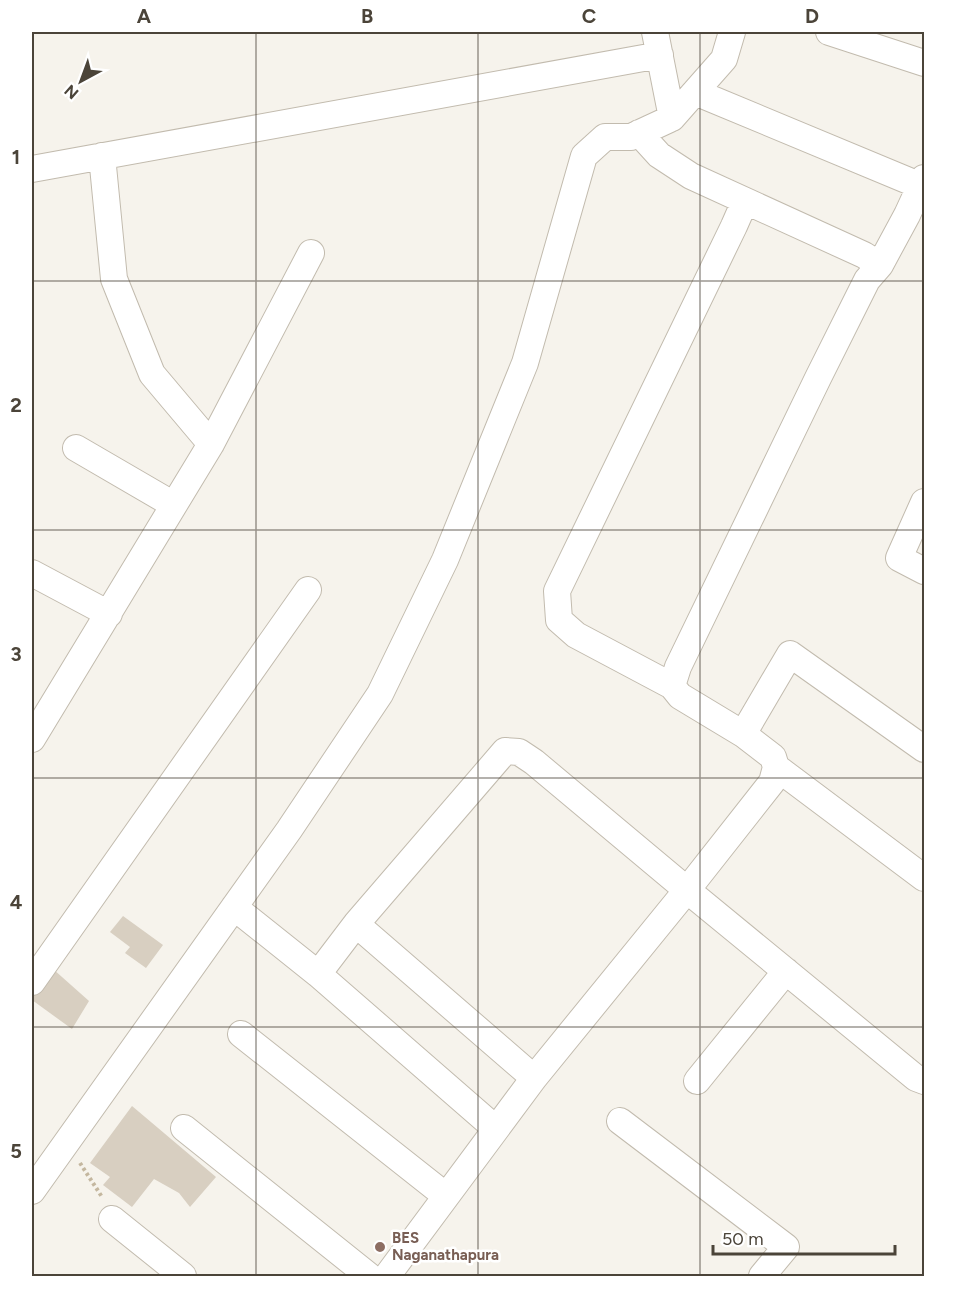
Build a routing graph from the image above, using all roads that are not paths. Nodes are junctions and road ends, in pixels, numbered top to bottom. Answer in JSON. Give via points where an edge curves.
{"nodes":[{"id":1,"x":732,"y":32,"type":"edge"},
{"id":2,"x":829,"y":32,"type":"edge"},
{"id":3,"x":658,"y":43,"type":"edge"},
{"id":4,"x":924,"y":63,"type":"edge"},
{"id":5,"x":695,"y":92,"type":"junction"},
{"id":6,"x":672,"y":118,"type":"junction"},
{"id":7,"x":639,"y":133,"type":"junction"},
{"id":8,"x":102,"y":156,"type":"junction"},
{"id":9,"x":32,"y":169,"type":"edge"},
{"id":10,"x":923,"y":182,"type":"edge"},
{"id":11,"x":745,"y":201,"type":"junction"},
{"id":12,"x":311,"y":253,"type":"dead end"},
{"id":13,"x":880,"y":266,"type":"junction"},
{"id":14,"x":211,"y":444,"type":"junction"},
{"id":15,"x":76,"y":448,"type":"dead end"},
{"id":16,"x":924,"y":502,"type":"edge"},
{"id":17,"x":174,"y":505,"type":"junction"},
{"id":18,"x":924,"y":571,"type":"edge"},
{"id":19,"x":32,"y":573,"type":"edge"},
{"id":20,"x":308,"y":590,"type":"dead end"},
{"id":21,"x":109,"y":614,"type":"junction"},
{"id":22,"x":672,"y":686,"type":"junction"},
{"id":23,"x":35,"y":726,"type":"edge"},
{"id":24,"x":743,"y":735,"type":"junction"},
{"id":25,"x":924,"y":749,"type":"edge"},
{"id":26,"x":776,"y":767,"type":"junction"},
{"id":27,"x":924,"y":878,"type":"edge"},
{"id":28,"x":687,"y":890,"type":"junction"},
{"id":29,"x":234,"y":907,"type":"junction"},
{"id":30,"x":356,"y":924,"type":"junction"},
{"id":31,"x":786,"y":971,"type":"junction"},
{"id":32,"x":318,"y":974,"type":"junction"},
{"id":33,"x":32,"y":982,"type":"edge"},
{"id":34,"x":242,"y":1034,"type":"dead end"},
{"id":35,"x":534,"y":1078,"type":"junction"},
{"id":36,"x":697,"y":1081,"type":"dead end"},
{"id":37,"x":924,"y":1081,"type":"edge"},
{"id":38,"x":620,"y":1121,"type":"dead end"},
{"id":39,"x":184,"y":1128,"type":"dead end"},
{"id":40,"x":496,"y":1129,"type":"junction"},
{"id":41,"x":32,"y":1191,"type":"edge"},
{"id":42,"x":446,"y":1196,"type":"junction"},
{"id":43,"x":112,"y":1219,"type":"road end"},
{"id":44,"x":183,"y":1276,"type":"edge"},
{"id":45,"x":369,"y":1276,"type":"edge"},
{"id":46,"x":387,"y":1276,"type":"edge"},
{"id":47,"x":762,"y":1276,"type":"edge"}],
"edges":[{"from":1,"to":5,"type":"street","via":[[723,59]]},
{"from":2,"to":4,"type":"street"},
{"from":3,"to":6,"type":"street"},
{"from":3,"to":8,"type":"street"},
{"from":5,"to":6,"type":"street"},
{"from":5,"to":10,"type":"street"},
{"from":6,"to":7,"type":"street"},
{"from":7,"to":11,"type":"street","via":[[659,155],[691,176]]},
{"from":7,"to":29,"type":"street","via":[[606,137],[584,156],[525,363],[440,569],[380,694]]},
{"from":8,"to":9,"type":"street"},
{"from":8,"to":14,"type":"street","via":[[114,279],[152,374]]},
{"from":10,"to":13,"type":"street"},
{"from":11,"to":13,"type":"street"},
{"from":11,"to":22,"type":"street","via":[[557,591],[559,620],[576,635]]},
{"from":12,"to":14,"type":"street"},
{"from":13,"to":22,"type":"street","via":[[867,280],[818,378]]},
{"from":14,"to":17,"type":"street"},
{"from":15,"to":17,"type":"street"},
{"from":16,"to":18,"type":"street","via":[[898,558]]},
{"from":17,"to":21,"type":"street"},
{"from":19,"to":21,"type":"street"},
{"from":20,"to":33,"type":"street"},
{"from":21,"to":23,"type":"street"},
{"from":22,"to":24,"type":"street","via":[[680,696]]},
{"from":24,"to":25,"type":"street","via":[[790,654]]},
{"from":24,"to":26,"type":"street","via":[[773,757]]},
{"from":26,"to":27,"type":"street"},
{"from":26,"to":28,"type":"street","via":[[772,782]]},
{"from":28,"to":30,"type":"street","via":[[534,762],[519,752],[505,751]]},
{"from":28,"to":31,"type":"street"},
{"from":28,"to":35,"type":"street"},
{"from":29,"to":32,"type":"street"},
{"from":29,"to":41,"type":"street"},
{"from":30,"to":32,"type":"street"},
{"from":30,"to":35,"type":"street"},
{"from":31,"to":36,"type":"street"},
{"from":31,"to":37,"type":"street"},
{"from":32,"to":40,"type":"street"},
{"from":34,"to":42,"type":"street"},
{"from":35,"to":40,"type":"street"},
{"from":38,"to":47,"type":"street","via":[[786,1246]]},
{"from":39,"to":45,"type":"street"},
{"from":40,"to":42,"type":"street"},
{"from":42,"to":46,"type":"street"},
{"from":43,"to":44,"type":"street"}]}
